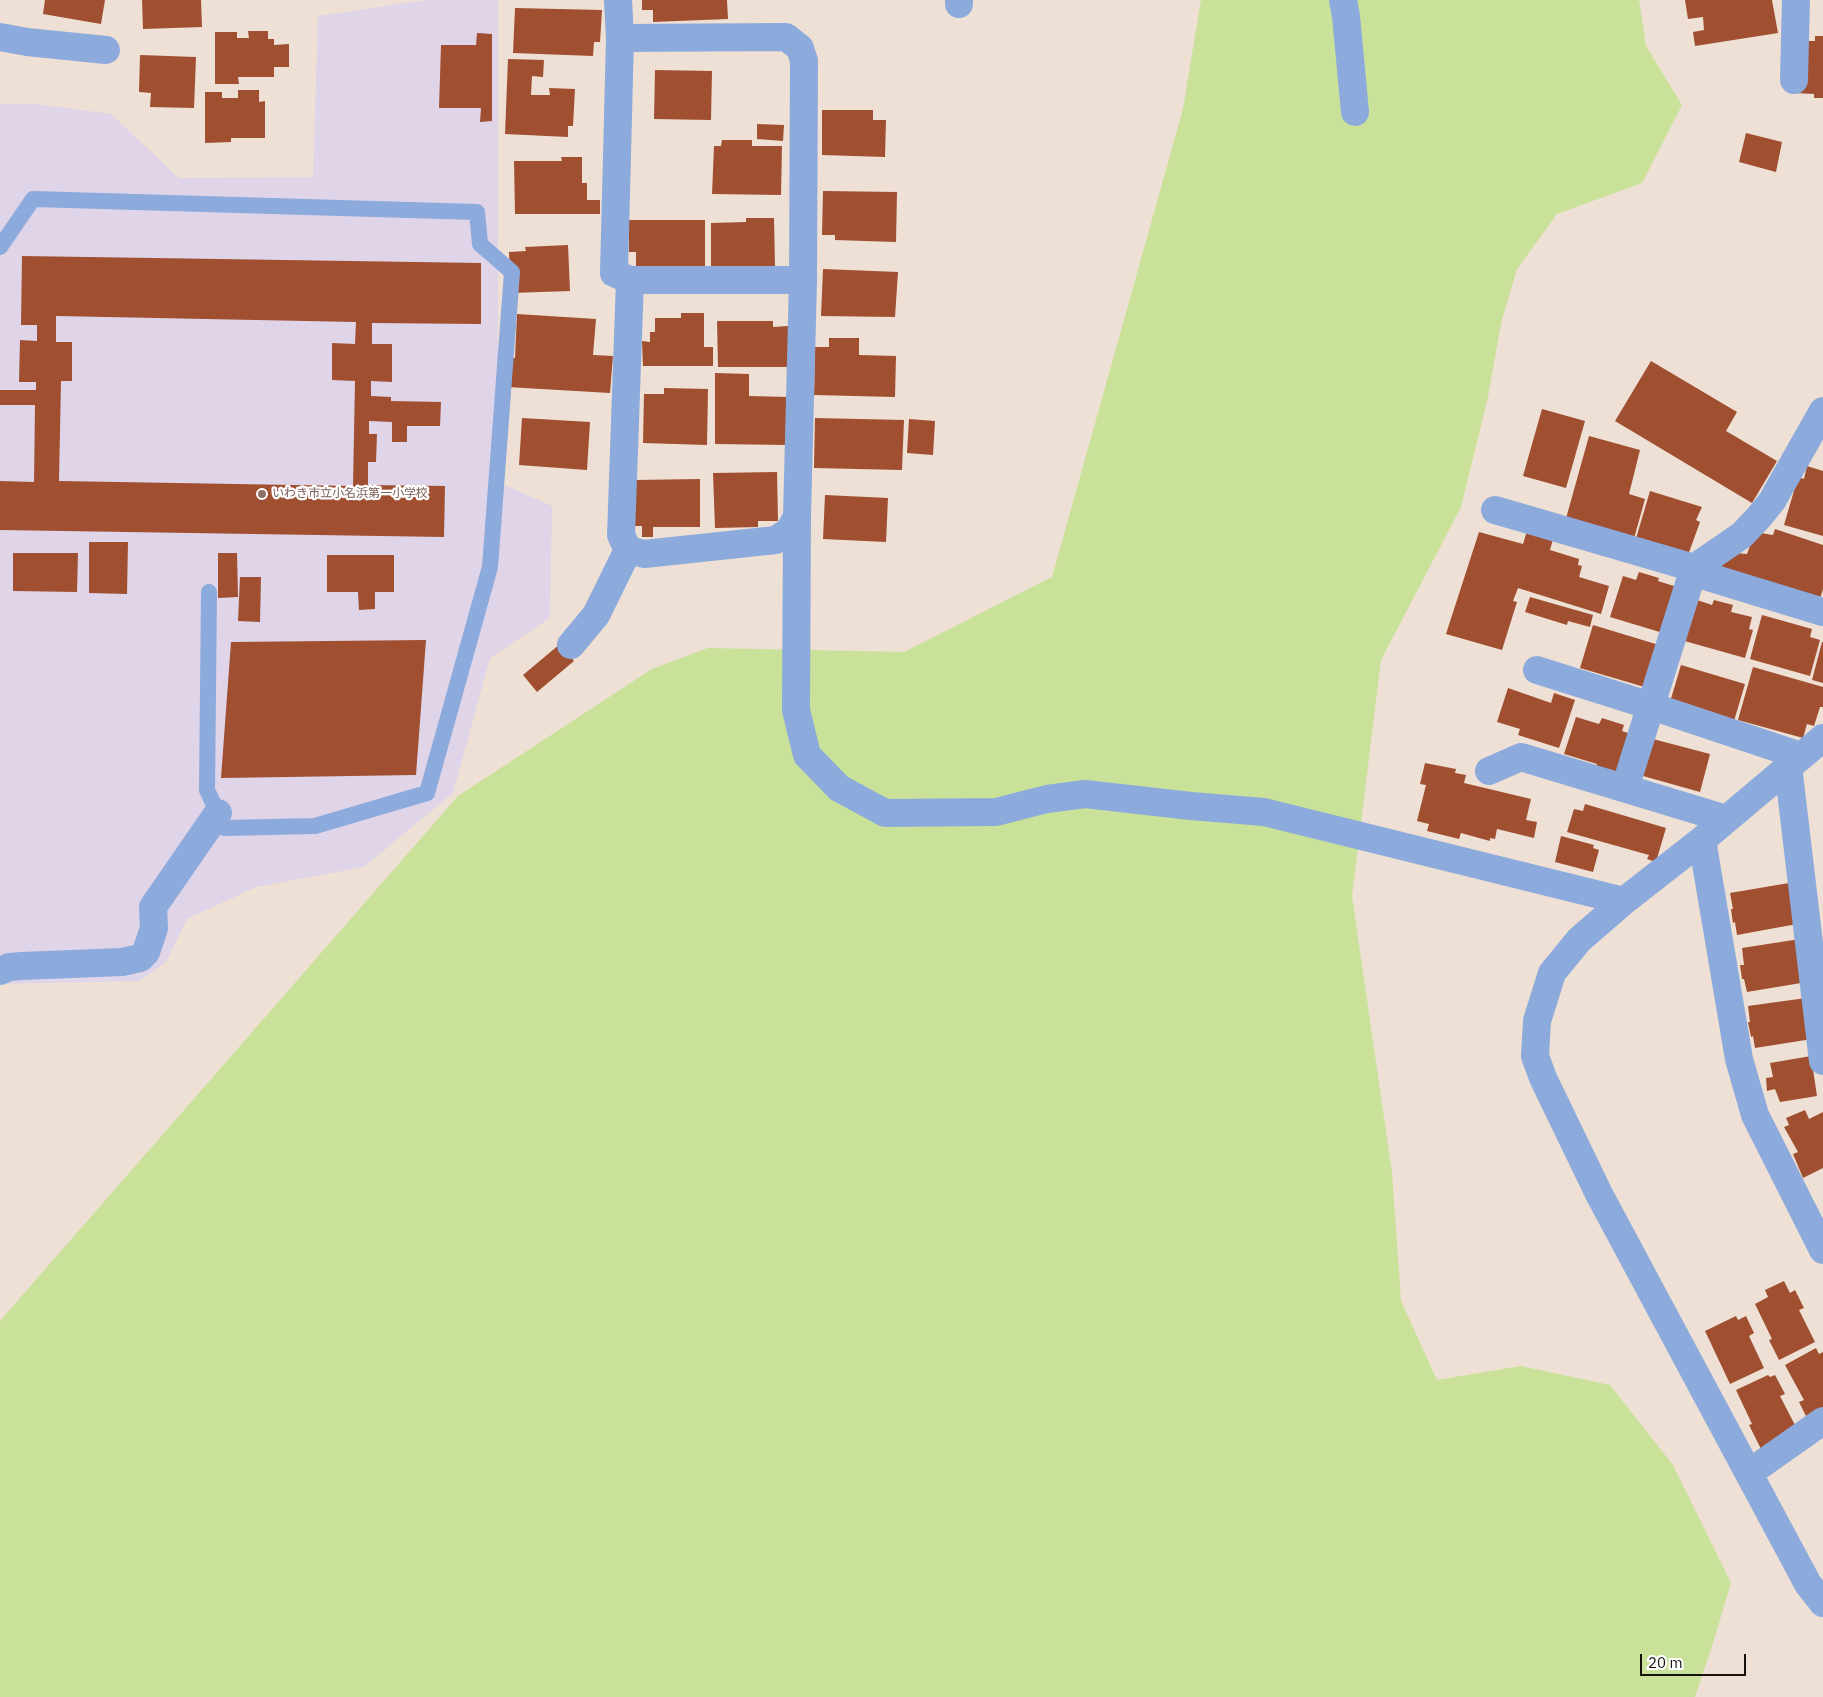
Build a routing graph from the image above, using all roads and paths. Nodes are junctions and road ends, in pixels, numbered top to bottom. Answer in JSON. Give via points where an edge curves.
{"nodes":[{"id":1,"x":618,"y":0,"type":"edge"},
{"id":2,"x":1343,"y":0,"type":"edge"},
{"id":3,"x":1796,"y":0,"type":"edge"},
{"id":4,"x":0,"y":36,"type":"edge"},
{"id":5,"x":620,"y":38,"type":"junction"},
{"id":6,"x":106,"y":50,"type":"dead end"},
{"id":7,"x":1794,"y":80,"type":"dead end"},
{"id":8,"x":1355,"y":112,"type":"dead end"},
{"id":9,"x":0,"y":247,"type":"edge"},
{"id":10,"x":630,"y":280,"type":"junction"},
{"id":11,"x":803,"y":280,"type":"junction"},
{"id":12,"x":1823,"y":411,"type":"edge"},
{"id":13,"x":1495,"y":510,"type":"dead end"},
{"id":14,"x":797,"y":517,"type":"junction"},
{"id":15,"x":628,"y":550,"type":"junction"},
{"id":16,"x":1694,"y":568,"type":"junction"},
{"id":17,"x":209,"y":592,"type":"dead end"},
{"id":18,"x":1823,"y":612,"type":"edge"},
{"id":19,"x":571,"y":645,"type":"dead end"},
{"id":20,"x":1537,"y":670,"type":"dead end"},
{"id":21,"x":1651,"y":706,"type":"junction"},
{"id":22,"x":1823,"y":738,"type":"edge"},
{"id":23,"x":1794,"y":761,"type":"junction"},
{"id":24,"x":1489,"y":771,"type":"dead end"},
{"id":25,"x":1625,"y":788,"type":"junction"},
{"id":26,"x":218,"y":814,"type":"junction"},
{"id":27,"x":1726,"y":819,"type":"junction"},
{"id":28,"x":1702,"y":840,"type":"junction"},
{"id":29,"x":1624,"y":902,"type":"junction"},
{"id":30,"x":0,"y":971,"type":"edge"},
{"id":31,"x":1823,"y":1061,"type":"edge"},
{"id":32,"x":1823,"y":1250,"type":"edge"},
{"id":33,"x":1823,"y":1421,"type":"edge"},
{"id":34,"x":1749,"y":1473,"type":"junction"},
{"id":35,"x":1823,"y":1603,"type":"edge"}],
"edges":[{"from":1,"to":5,"type":"street"},
{"from":2,"to":8,"type":"street"},
{"from":3,"to":7,"type":"street"},
{"from":4,"to":6,"type":"street"},
{"from":5,"to":10,"type":"street","via":[[614,273]]},
{"from":5,"to":11,"type":"street","via":[[786,37],[800,48],[804,62]]},
{"from":9,"to":26,"type":"lane","via":[[33,199],[477,212],[480,244],[512,272],[490,567],[427,793],[315,826],[225,828]]},
{"from":10,"to":11,"type":"street"},
{"from":10,"to":15,"type":"street","via":[[621,536]]},
{"from":11,"to":14,"type":"street"},
{"from":12,"to":16,"type":"street","via":[[1772,501],[1759,517],[1742,536]]},
{"from":13,"to":16,"type":"street"},
{"from":14,"to":15,"type":"street","via":[[789,531],[776,540],[644,554]]},
{"from":14,"to":29,"type":"street","via":[[796,710],[808,755],[839,788],[885,813],[996,812],[1047,799],[1085,794],[1264,812]]},
{"from":15,"to":19,"type":"street","via":[[596,615]]},
{"from":16,"to":18,"type":"street","via":[[1702,575]]},
{"from":16,"to":21,"type":"street"},
{"from":17,"to":26,"type":"lane","via":[[207,790]]},
{"from":20,"to":21,"type":"street"},
{"from":21,"to":23,"type":"street"},
{"from":21,"to":25,"type":"street"},
{"from":22,"to":23,"type":"street"},
{"from":23,"to":27,"type":"street"},
{"from":23,"to":31,"type":"street"},
{"from":24,"to":25,"type":"street","via":[[1521,757]]},
{"from":25,"to":27,"type":"street"},
{"from":26,"to":30,"type":"street","via":[[153,907],[154,928],[146,952],[140,958],[122,962],[9,967]]},
{"from":27,"to":28,"type":"street"},
{"from":28,"to":29,"type":"street"},
{"from":28,"to":32,"type":"street","via":[[1747,1091],[1755,1116]]},
{"from":29,"to":34,"type":"street","via":[[1579,940],[1552,973],[1537,1021],[1535,1056],[1599,1194]]},
{"from":33,"to":34,"type":"street"},
{"from":34,"to":35,"type":"street","via":[[1808,1584]]}]}
